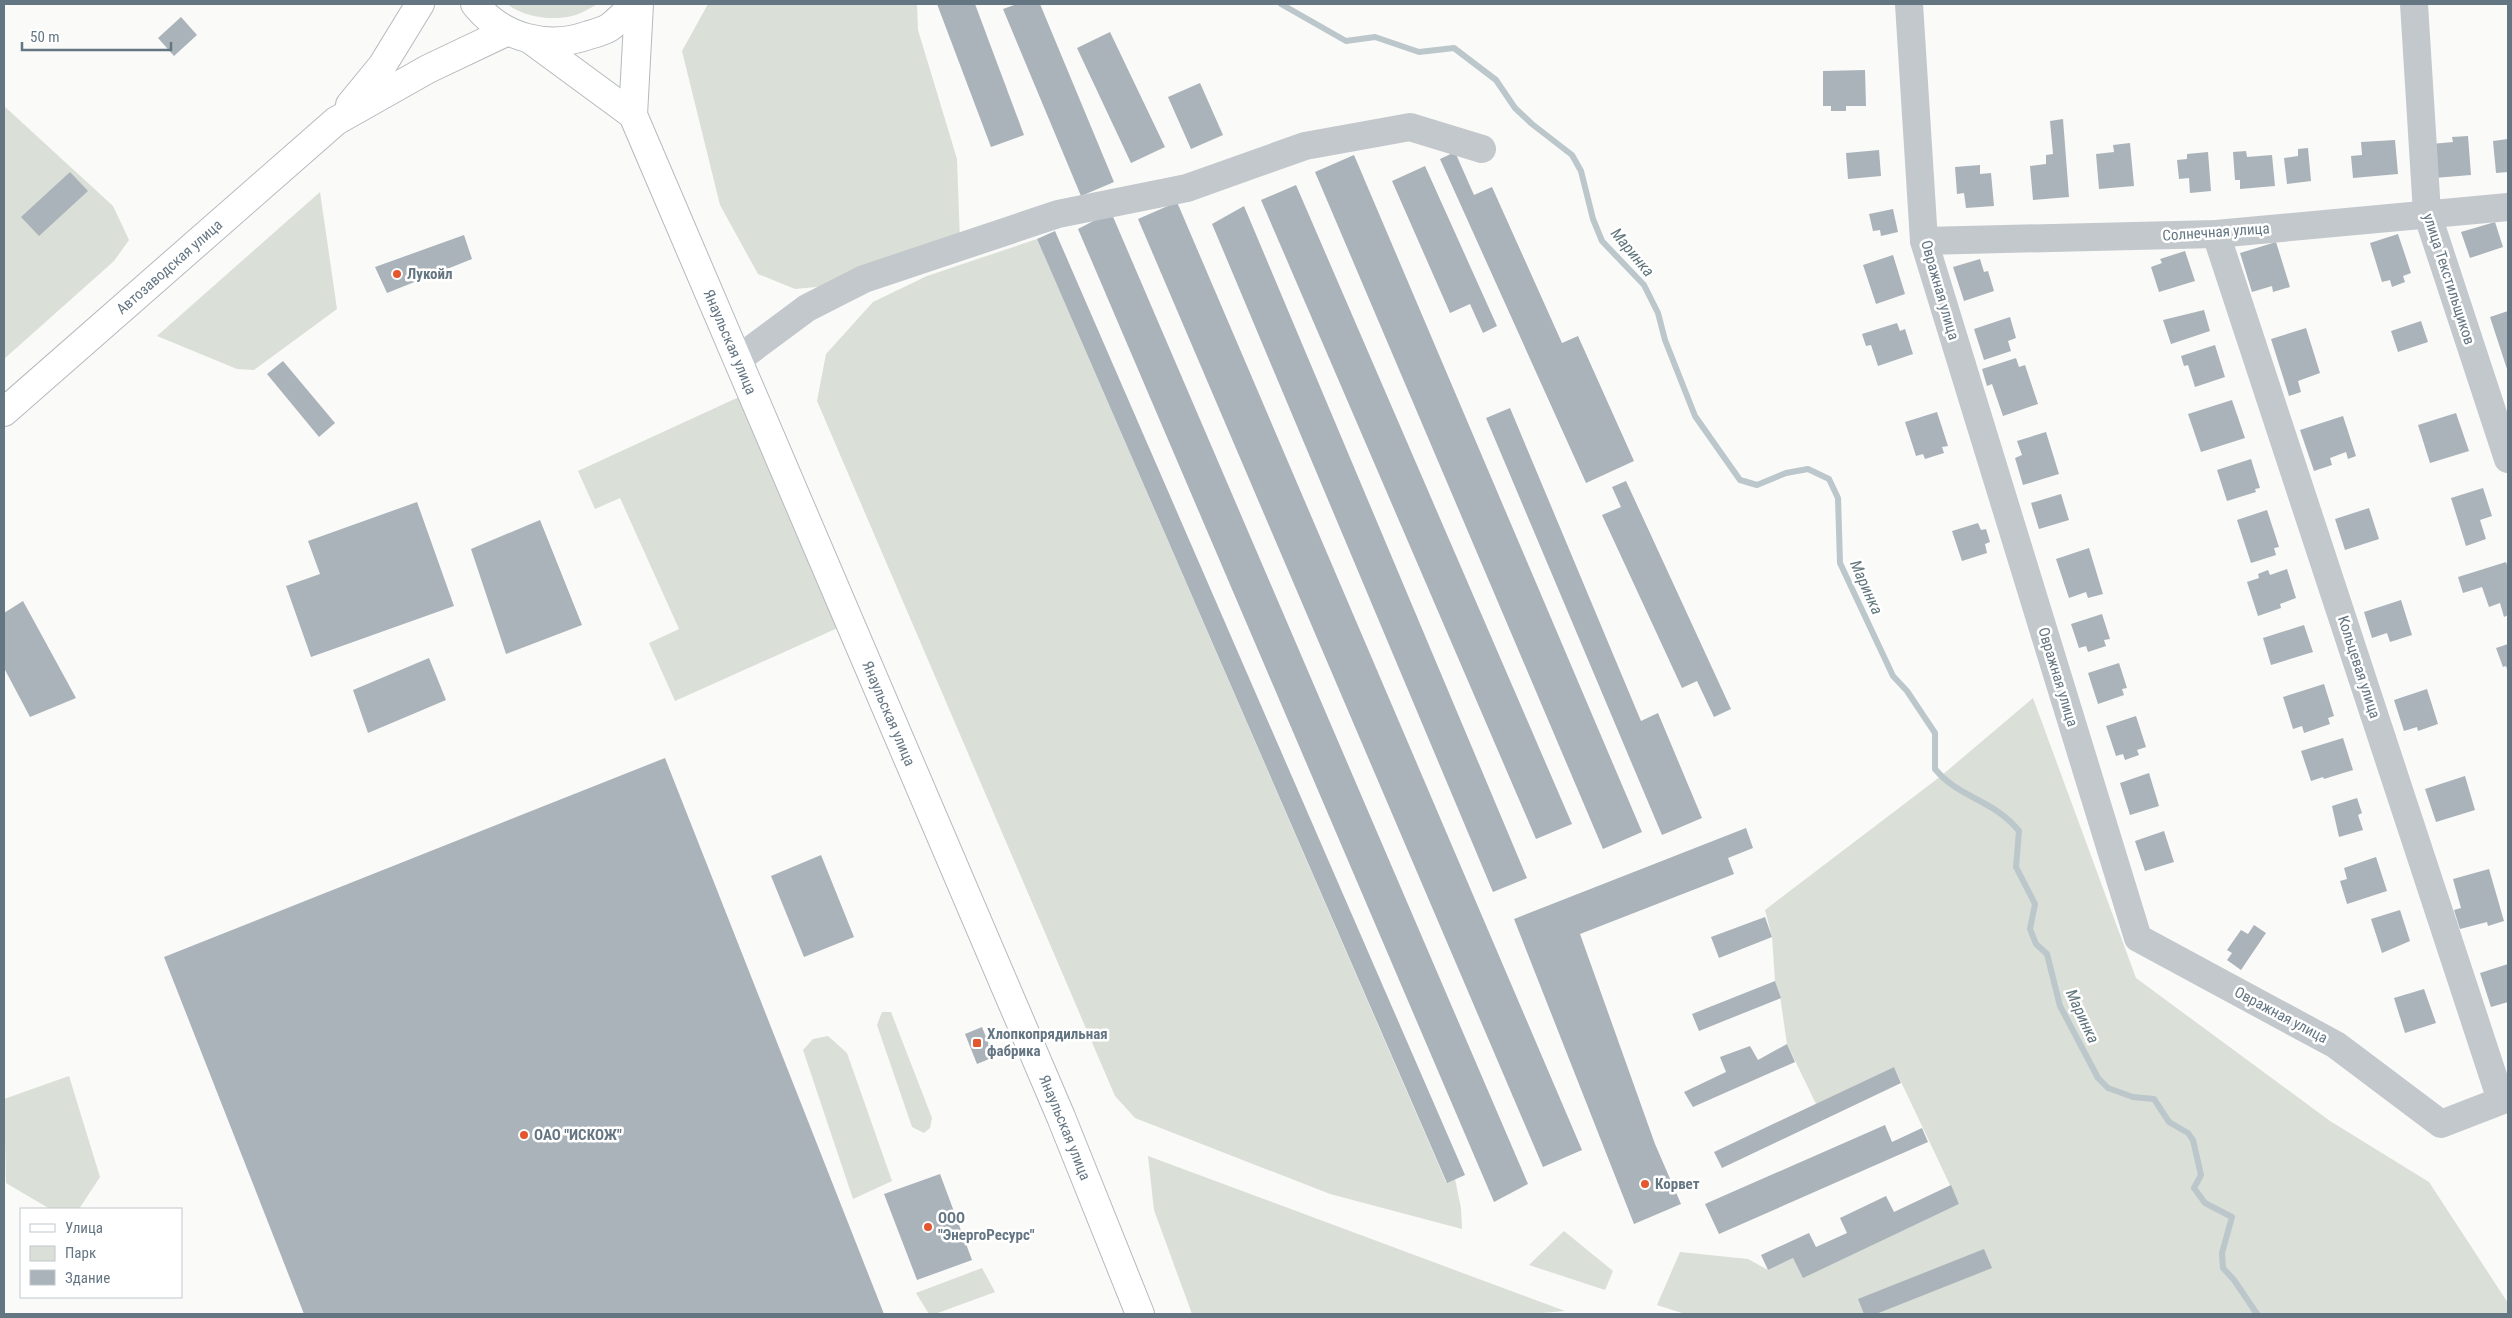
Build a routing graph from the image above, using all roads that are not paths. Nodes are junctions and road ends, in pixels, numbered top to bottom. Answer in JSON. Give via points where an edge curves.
{"nodes":[{"id":1,"x":420,"y":4,"type":"edge"},
{"id":2,"x":476,"y":4,"type":"edge"},
{"id":3,"x":637,"y":4,"type":"edge"},
{"id":4,"x":1909,"y":4,"type":"edge"},
{"id":5,"x":2414,"y":4,"type":"edge"},
{"id":6,"x":519,"y":36,"type":"junction"},
{"id":7,"x":633,"y":114,"type":"junction"},
{"id":8,"x":336,"y":121,"type":"junction"},
{"id":9,"x":1482,"y":149,"type":"dead end"},
{"id":10,"x":2508,"y":207,"type":"edge"},
{"id":11,"x":2427,"y":213,"type":"junction"},
{"id":12,"x":2216,"y":234,"type":"junction"},
{"id":13,"x":1924,"y":241,"type":"junction"},
{"id":14,"x":737,"y":360,"type":"junction"},
{"id":15,"x":4,"y":412,"type":"edge"},
{"id":16,"x":2508,"y":459,"type":"edge"},
{"id":17,"x":2505,"y":1099,"type":"edge"},
{"id":18,"x":1140,"y":1314,"type":"edge"}],
"edges":[{"from":1,"to":8,"type":"main road","via":[[382,66]]},
{"from":2,"to":6,"type":"main road","via":[[483,14]]},
{"from":3,"to":6,"type":"main road","via":[[609,28],[571,42]]},
{"from":3,"to":7,"type":"main road"},
{"from":4,"to":13,"type":"street","name":"Овражная улица"},
{"from":5,"to":11,"type":"street","name":"улица Текстильщиков"},
{"from":6,"to":7,"type":"main road"},
{"from":6,"to":8,"type":"main road","via":[[428,69]]},
{"from":7,"to":14,"type":"main road","name":"Янаульская улица"},
{"from":8,"to":15,"type":"main road","name":"Автозаводская улица"},
{"from":9,"to":14,"type":"street","via":[[1410,127],[1305,146],[1188,188],[1058,214],[864,279],[807,308]]},
{"from":10,"to":11,"type":"street","name":"Солнечная улица"},
{"from":11,"to":12,"type":"street","name":"Солнечная улица"},
{"from":11,"to":16,"type":"street","name":"улица Текстильщиков"},
{"from":12,"to":13,"type":"street","name":"Солнечная улица"},
{"from":12,"to":17,"type":"street","name":"Кольцевая улица"},
{"from":13,"to":17,"type":"street","name":"Овражная улица","via":[[2138,938],[2336,1045],[2441,1124]]},
{"from":14,"to":18,"type":"main road","name":"Янаульская улица","via":[[1061,1117]]}]}
